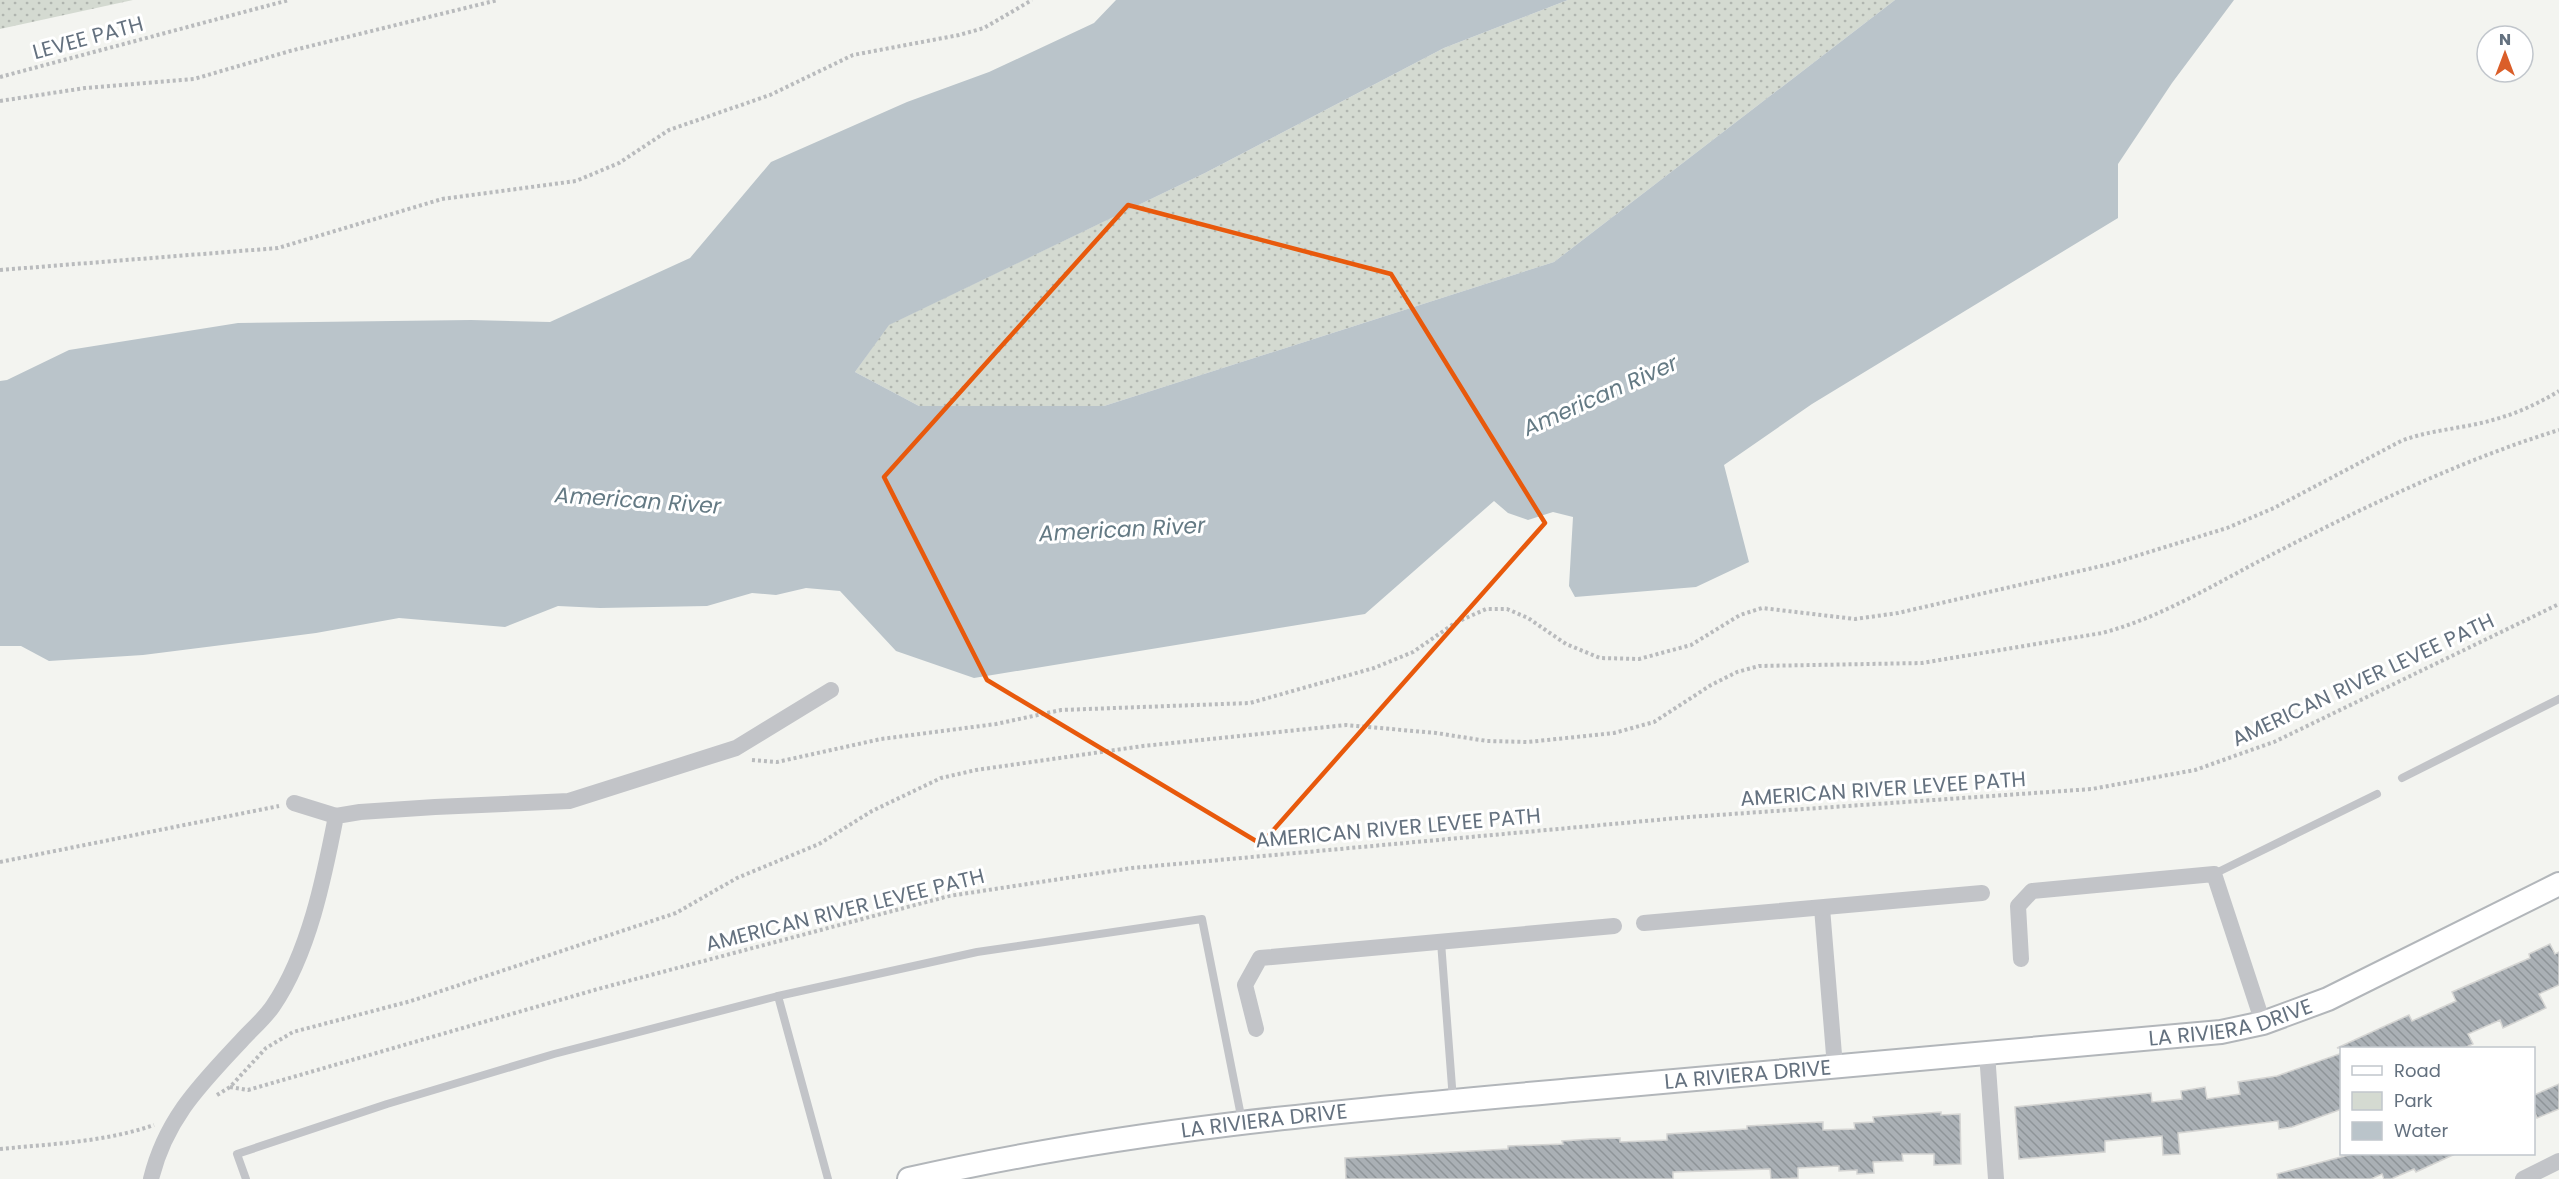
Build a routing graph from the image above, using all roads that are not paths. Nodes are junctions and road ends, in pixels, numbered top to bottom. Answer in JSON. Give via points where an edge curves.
{"nodes":[{"id":1,"x":831,"y":690,"type":"dead end"},
{"id":2,"x":2559,"y":699,"type":"edge"},
{"id":3,"x":2402,"y":778,"type":"dead end"},
{"id":4,"x":2377,"y":794,"type":"dead end"},
{"id":5,"x":294,"y":803,"type":"road end"},
{"id":6,"x":336,"y":816,"type":"junction"},
{"id":7,"x":2214,"y":874,"type":"junction"},
{"id":8,"x":2559,"y":884,"type":"edge"},
{"id":9,"x":1982,"y":893,"type":"dead end"},
{"id":10,"x":1822,"y":908,"type":"junction"},
{"id":11,"x":1644,"y":923,"type":"dead end"},
{"id":12,"x":1614,"y":926,"type":"dead end"},
{"id":13,"x":1441,"y":942,"type":"junction"},
{"id":14,"x":2021,"y":959,"type":"dead end"},
{"id":15,"x":778,"y":996,"type":"junction"},
{"id":16,"x":2263,"y":1023,"type":"junction"},
{"id":17,"x":1256,"y":1029,"type":"dead end"},
{"id":18,"x":1987,"y":1053,"type":"junction"},
{"id":19,"x":1835,"y":1067,"type":"junction"},
{"id":20,"x":1453,"y":1101,"type":"junction"},
{"id":21,"x":1242,"y":1122,"type":"junction"},
{"id":22,"x":2559,"y":1161,"type":"edge"},
{"id":23,"x":150,"y":1179,"type":"edge"},
{"id":24,"x":246,"y":1179,"type":"edge"},
{"id":25,"x":828,"y":1179,"type":"edge"},
{"id":26,"x":909,"y":1179,"type":"edge"},
{"id":27,"x":1996,"y":1179,"type":"edge"},
{"id":28,"x":2523,"y":1179,"type":"edge"}],
"edges":[{"from":1,"to":6,"type":"street","via":[[736,748],[569,801]]},
{"from":2,"to":3,"type":"lane"},
{"from":4,"to":7,"type":"lane"},
{"from":5,"to":6,"type":"street"},
{"from":6,"to":23,"type":"street","via":[[322,890],[295,963],[273,1006],[174,1118]]},
{"from":7,"to":14,"type":"street","via":[[2032,891],[2018,906]]},
{"from":7,"to":16,"type":"street"},
{"from":8,"to":16,"type":"street","name":"LA RIVIERA DRIVE","via":[[2328,999]]},
{"from":9,"to":10,"type":"street"},
{"from":10,"to":11,"type":"street"},
{"from":10,"to":19,"type":"street"},
{"from":12,"to":13,"type":"street"},
{"from":13,"to":17,"type":"street","via":[[1260,958],[1245,985]]},
{"from":13,"to":20,"type":"lane"},
{"from":15,"to":21,"type":"lane","via":[[977,952],[1202,919]]},
{"from":15,"to":24,"type":"lane","via":[[554,1054],[237,1154]]},
{"from":15,"to":25,"type":"lane"},
{"from":16,"to":18,"type":"street","name":"LA RIVIERA DRIVE","via":[[2221,1032]]},
{"from":18,"to":19,"type":"street","name":"LA RIVIERA DRIVE"},
{"from":18,"to":27,"type":"street"},
{"from":19,"to":20,"type":"street","name":"LA RIVIERA DRIVE"},
{"from":20,"to":21,"type":"street","name":"LA RIVIERA DRIVE"},
{"from":21,"to":26,"type":"street","name":"LA RIVIERA DRIVE","via":[[1112,1140]]},
{"from":22,"to":28,"type":"street"}]}
